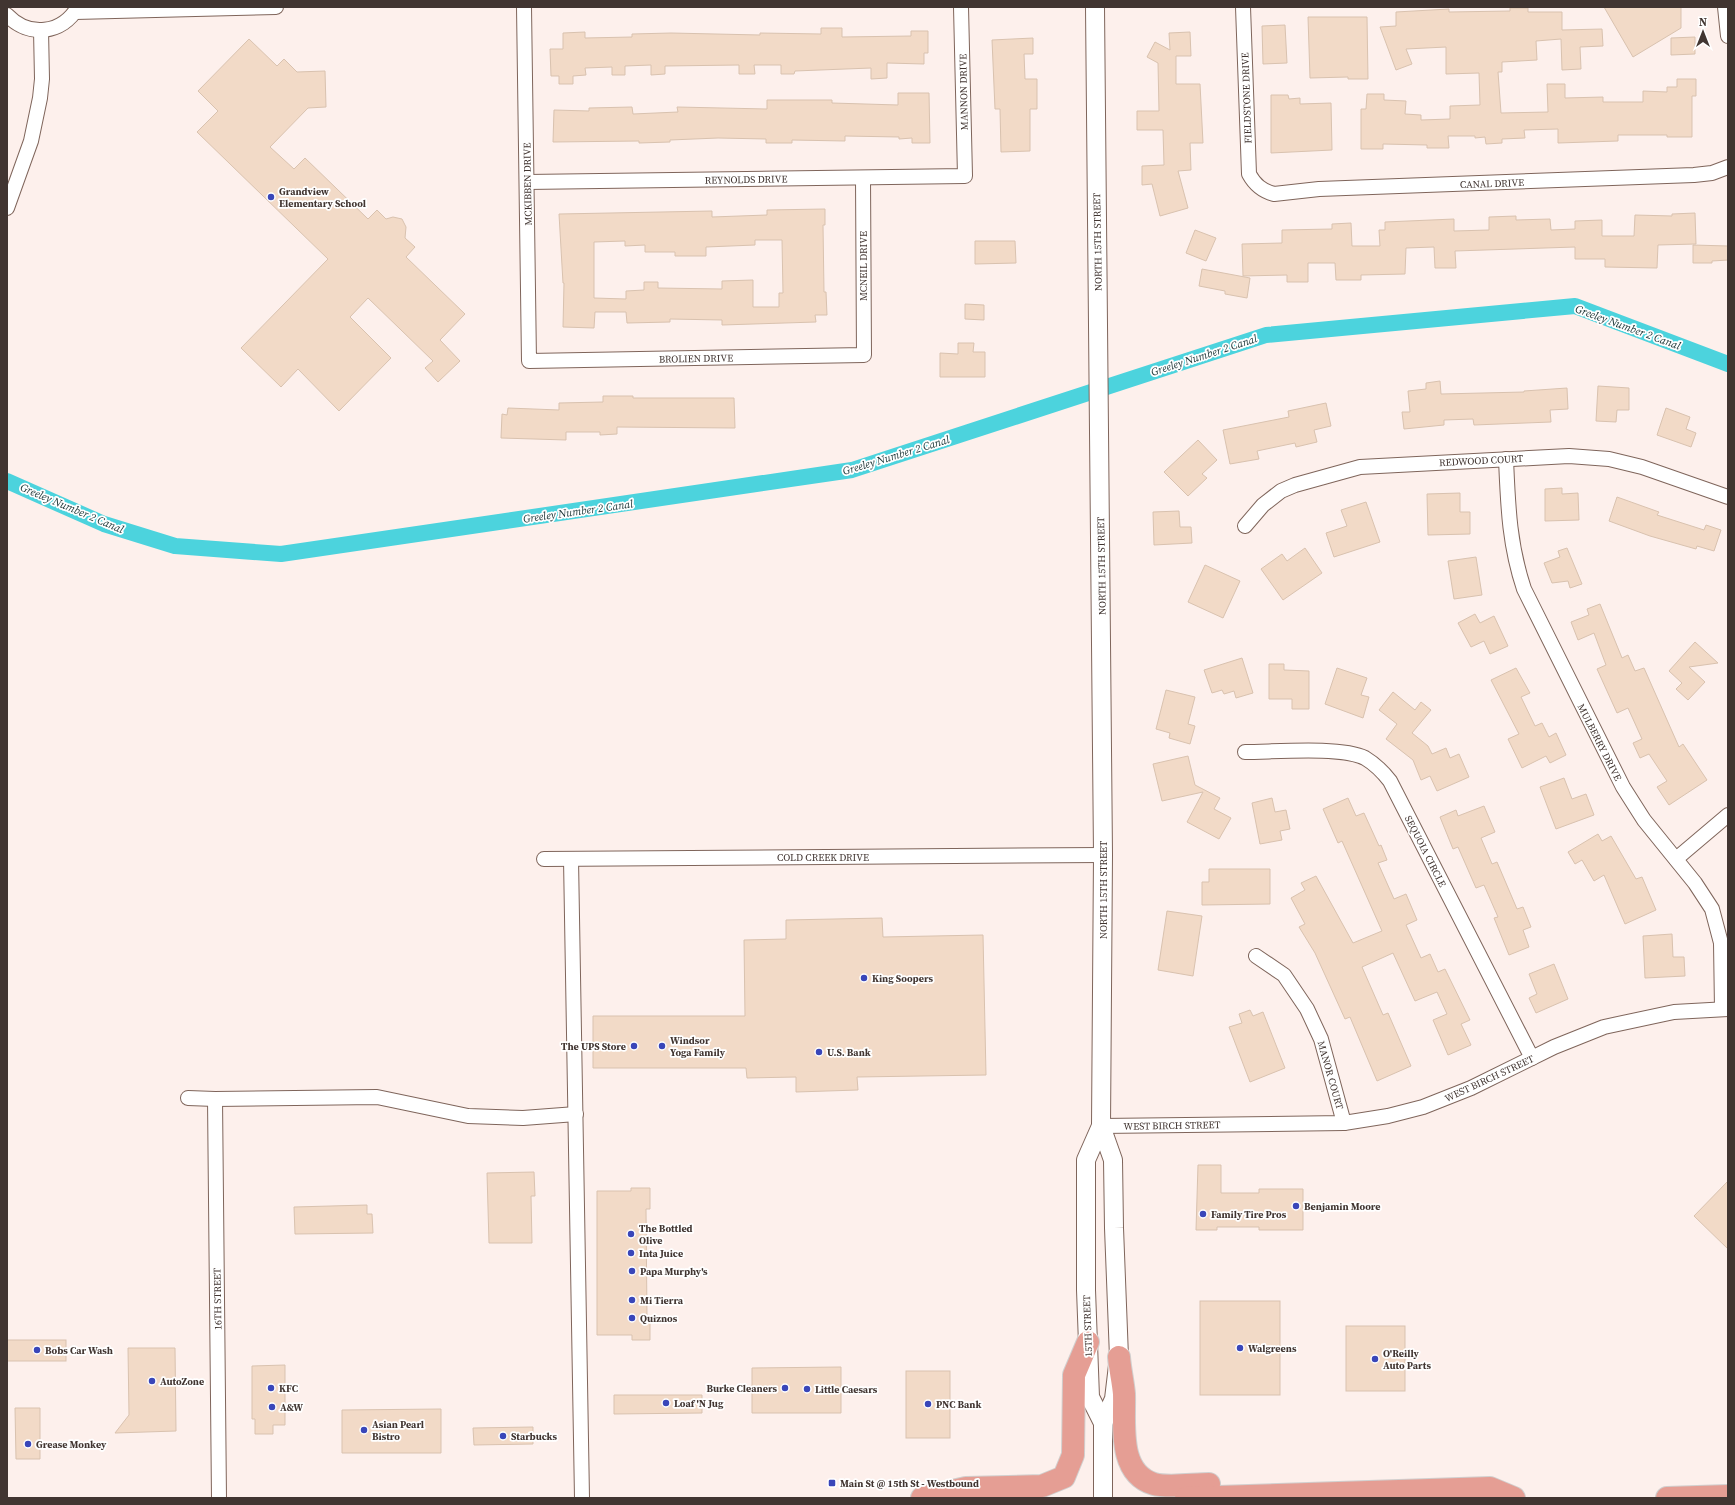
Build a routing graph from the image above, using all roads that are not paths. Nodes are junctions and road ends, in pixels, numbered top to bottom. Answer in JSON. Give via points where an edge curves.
{"nodes":[{"id":1,"x":276,"y":7,"type":"edge"},
{"id":2,"x":524,"y":7,"type":"edge"},
{"id":3,"x":961,"y":7,"type":"edge"},
{"id":4,"x":1095,"y":7,"type":"edge"},
{"id":5,"x":1243,"y":7,"type":"edge"},
{"id":6,"x":1725,"y":7,"type":"edge"},
{"id":7,"x":77,"y":10,"type":"edge"},
{"id":8,"x":7,"y":14,"type":"edge"},
{"id":9,"x":41,"y":30,"type":"junction"},
{"id":10,"x":1728,"y":36,"type":"edge"},
{"id":11,"x":1728,"y":167,"type":"edge"},
{"id":12,"x":964,"y":176,"type":"joint"},
{"id":13,"x":863,"y":178,"type":"junction"},
{"id":14,"x":527,"y":182,"type":"junction"},
{"id":15,"x":1257,"y":186,"type":"joint"},
{"id":16,"x":7,"y":208,"type":"edge"},
{"id":17,"x":864,"y":355,"type":"joint"},
{"id":18,"x":529,"y":361,"type":"joint"},
{"id":19,"x":1506,"y":459,"type":"junction"},
{"id":20,"x":1728,"y":497,"type":"edge"},
{"id":21,"x":1245,"y":526,"type":"dead end"},
{"id":22,"x":1245,"y":752,"type":"dead end"},
{"id":23,"x":1728,"y":815,"type":"edge"},
{"id":24,"x":1103,"y":855,"type":"junction"},
{"id":25,"x":544,"y":859,"type":"dead end"},
{"id":26,"x":571,"y":859,"type":"junction"},
{"id":27,"x":1676,"y":859,"type":"junction"},
{"id":28,"x":1256,"y":956,"type":"dead end"},
{"id":29,"x":1725,"y":1009,"type":"edge"},
{"id":30,"x":1532,"y":1058,"type":"junction"},
{"id":31,"x":188,"y":1098,"type":"dead end"},
{"id":32,"x":214,"y":1100,"type":"junction"},
{"id":33,"x":576,"y":1114,"type":"junction"},
{"id":34,"x":1344,"y":1122,"type":"junction"},
{"id":35,"x":1101,"y":1126,"type":"junction"},
{"id":36,"x":1086,"y":1225,"type":"joint"},
{"id":37,"x":1114,"y":1228,"type":"joint"},
{"id":38,"x":1088,"y":1342,"type":"junction"},
{"id":39,"x":1118,"y":1358,"type":"junction"},
{"id":40,"x":1103,"y":1423,"type":"junction"},
{"id":41,"x":1310,"y":1493,"type":"junction"},
{"id":42,"x":1728,"y":1496,"type":"edge"},
{"id":43,"x":219,"y":1498,"type":"edge"},
{"id":44,"x":582,"y":1498,"type":"edge"},
{"id":45,"x":922,"y":1498,"type":"edge"},
{"id":46,"x":1103,"y":1498,"type":"edge"},
{"id":47,"x":1186,"y":1498,"type":"edge"},
{"id":48,"x":1514,"y":1498,"type":"edge"},
{"id":49,"x":1667,"y":1498,"type":"edge"}],
"edges":[{"from":1,"to":7,"type":"street"},
{"from":2,"to":14,"type":"street","name":"MCKIBBEN DRIVE"},
{"from":3,"to":12,"type":"street","name":"MANNON DRIVE"},
{"from":4,"to":24,"type":"street","name":"NORTH 15TH STREET"},
{"from":5,"to":15,"type":"street","name":"FIELDSTONE DRIVE","via":[[1249,174]]},
{"from":6,"to":10,"type":"street"},
{"from":7,"to":9,"type":"street","via":[[60,26]]},
{"from":8,"to":9,"type":"street","via":[[21,26]]},
{"from":9,"to":16,"type":"street","via":[[40,98],[31,141]]},
{"from":11,"to":15,"type":"street","name":"CANAL DRIVE","via":[[1712,173],[1694,175],[1274,194]]},
{"from":12,"to":13,"type":"street","name":"REYNOLDS DRIVE"},
{"from":13,"to":14,"type":"street","name":"REYNOLDS DRIVE"},
{"from":13,"to":17,"type":"street","name":"MCNEIL DRIVE"},
{"from":14,"to":18,"type":"street","name":"MCKIBBEN DRIVE"},
{"from":17,"to":18,"type":"street","name":"BROLIEN DRIVE"},
{"from":19,"to":20,"type":"street","name":"REDWOOD COURT","via":[[1569,456],[1609,459],[1642,467]]},
{"from":19,"to":21,"type":"street","name":"REDWOOD COURT","via":[[1360,467],[1347,470],[1281,491],[1263,504]]},
{"from":19,"to":27,"type":"street","name":"MULBERRY DRIVE","via":[[1514,560],[1530,604],[1623,787],[1644,820]]},
{"from":22,"to":30,"type":"street","name":"SEQUOIA CIRCLE","via":[[1343,752],[1365,758],[1382,772],[1390,781]]},
{"from":23,"to":27,"type":"street"},
{"from":24,"to":26,"type":"street","name":"COLD CREEK DRIVE"},
{"from":24,"to":35,"type":"street","name":"NORTH 15TH STREET"},
{"from":25,"to":26,"type":"street","name":"COLD CREEK DRIVE"},
{"from":26,"to":33,"type":"street"},
{"from":27,"to":29,"type":"street","name":"MULBERRY DRIVE","via":[[1708,901],[1719,929],[1722,942]]},
{"from":28,"to":34,"type":"street","name":"MANOR COURT","via":[[1284,975],[1307,1009],[1321,1039]]},
{"from":29,"to":30,"type":"street","name":"WEST BIRCH STREET","via":[[1674,1012],[1621,1022],[1581,1035]]},
{"from":30,"to":34,"type":"street","name":"WEST BIRCH STREET","via":[[1443,1100],[1388,1116]]},
{"from":31,"to":32,"type":"street"},
{"from":32,"to":33,"type":"street","via":[[377,1097],[468,1116],[523,1118]]},
{"from":32,"to":43,"type":"street","name":"16TH STREET"},
{"from":33,"to":44,"type":"street"},
{"from":34,"to":35,"type":"street","name":"WEST BIRCH STREET"},
{"from":35,"to":36,"type":"street","name":"NORTH 15TH STREET","via":[[1086,1160]]},
{"from":35,"to":37,"type":"street","name":"NORTH 15TH STREET","via":[[1113,1160]]},
{"from":36,"to":38,"type":"street","name":"15TH STREET"},
{"from":37,"to":39,"type":"street","name":"15TH STREET"},
{"from":38,"to":40,"type":"street","name":"15TH STREET","via":[[1090,1397]]},
{"from":38,"to":45,"type":"main road","via":[[1074,1375],[1073,1455],[1064,1477],[1042,1486],[966,1488]]},
{"from":39,"to":40,"type":"street","name":"15TH STREET","via":[[1114,1399]]},
{"from":39,"to":41,"type":"main road","via":[[1124,1392],[1127,1454],[1132,1467],[1148,1481],[1158,1485],[1250,1483]]},
{"from":40,"to":46,"type":"street","name":"15TH STREET"},
{"from":41,"to":47,"type":"main road"},
{"from":41,"to":48,"type":"main road","via":[[1490,1488]]},
{"from":42,"to":49,"type":"main road"}]}
